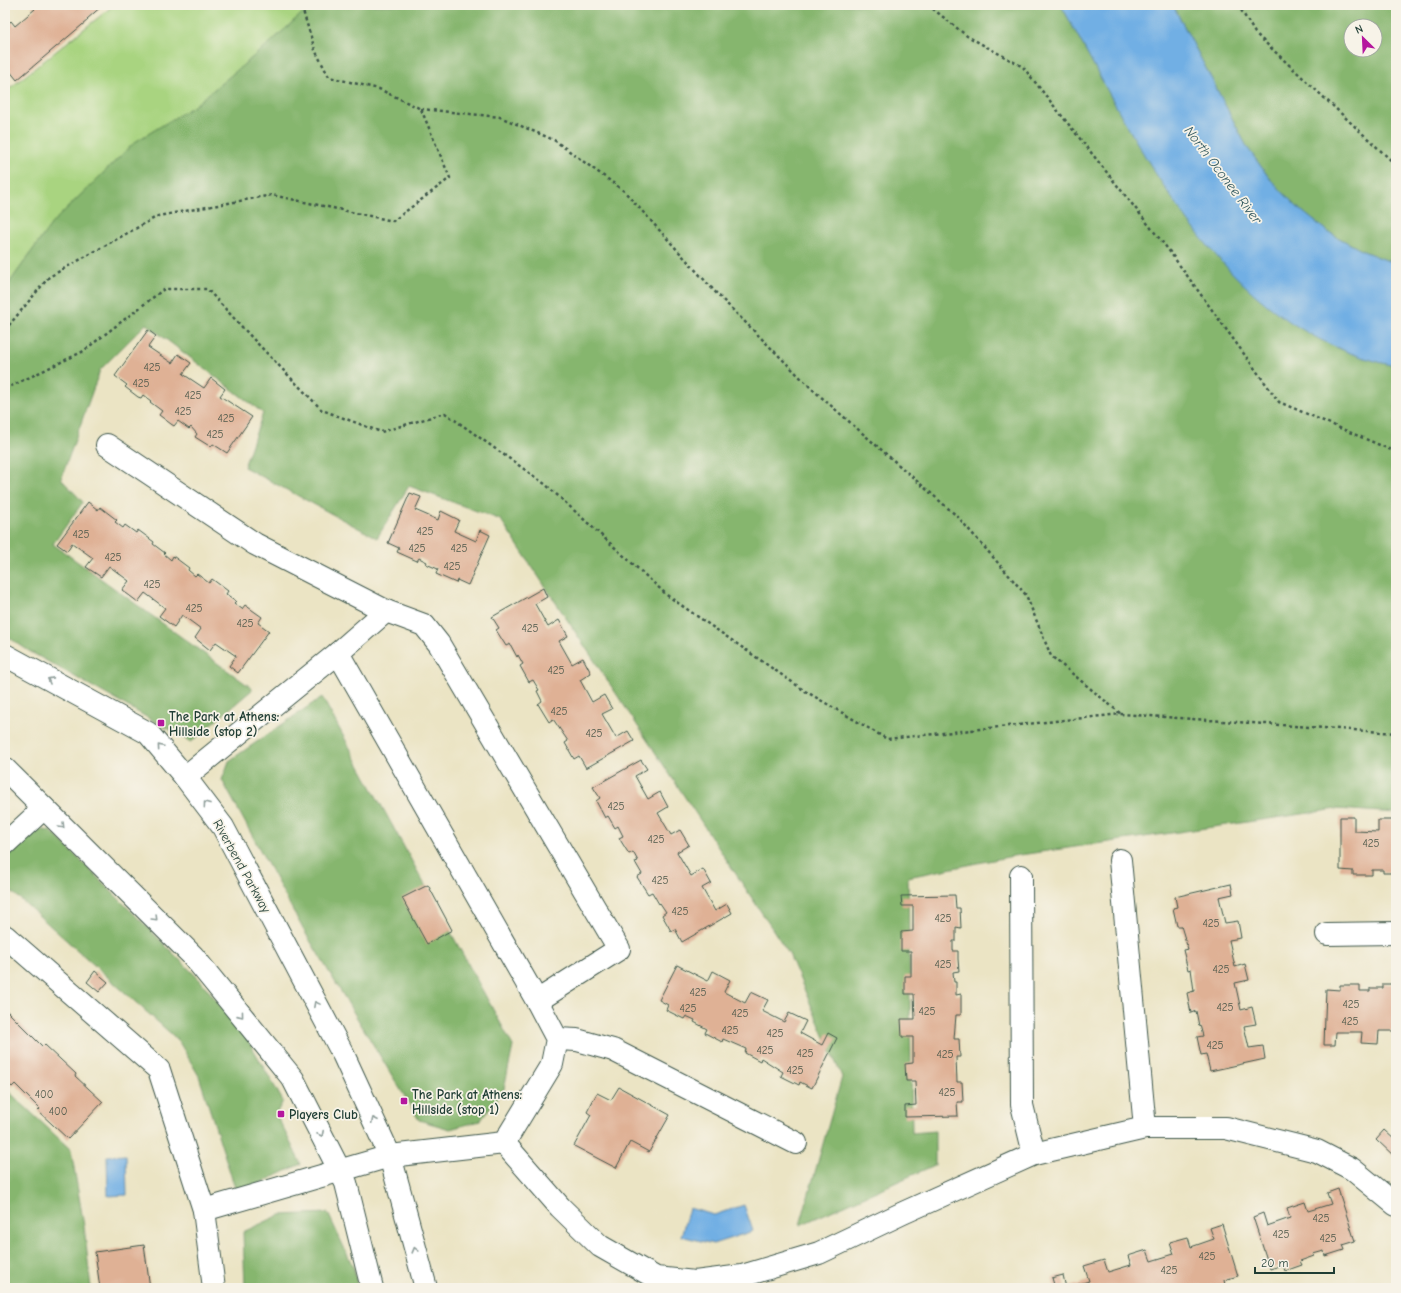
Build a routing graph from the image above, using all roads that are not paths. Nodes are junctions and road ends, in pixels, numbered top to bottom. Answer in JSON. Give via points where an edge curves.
{"nodes":[{"id":1,"x":107,"y":445,"type":"dead end"},
{"id":2,"x":386,"y":611,"type":"junction"},
{"id":3,"x":338,"y":653,"type":"junction"},
{"id":4,"x":5,"y":655,"type":"edge"},
{"id":5,"x":5,"y":769,"type":"edge"},
{"id":6,"x":185,"y":777,"type":"junction"},
{"id":7,"x":44,"y":808,"type":"junction"},
{"id":8,"x":5,"y":844,"type":"edge"},
{"id":9,"x":1120,"y":860,"type":"dead end"},
{"id":10,"x":1021,"y":876,"type":"dead end"},
{"id":11,"x":1396,"y":933,"type":"edge"},
{"id":12,"x":1327,"y":934,"type":"dead end"},
{"id":13,"x":5,"y":936,"type":"edge"},
{"id":14,"x":537,"y":1001,"type":"junction"},
{"id":15,"x":556,"y":1039,"type":"junction"},
{"id":16,"x":1145,"y":1128,"type":"junction"},
{"id":17,"x":504,"y":1143,"type":"junction"},
{"id":18,"x":796,"y":1143,"type":"dead end"},
{"id":19,"x":1034,"y":1154,"type":"junction"},
{"id":20,"x":390,"y":1156,"type":"junction"},
{"id":21,"x":339,"y":1170,"type":"junction"},
{"id":22,"x":1396,"y":1205,"type":"edge"},
{"id":23,"x":204,"y":1210,"type":"junction"},
{"id":24,"x":214,"y":1288,"type":"edge"},
{"id":25,"x":372,"y":1288,"type":"edge"},
{"id":26,"x":426,"y":1288,"type":"edge"}],
"edges":[{"from":1,"to":2,"type":"street","via":[[255,544]]},
{"from":2,"to":3,"type":"street"},
{"from":2,"to":14,"type":"street","via":[[424,625],[439,644],[619,949]]},
{"from":3,"to":6,"type":"street"},
{"from":3,"to":14,"type":"street"},
{"from":6,"to":4,"type":"street","name":"Riverbend Parkway","one_way":true,"via":[[148,733]]},
{"from":5,"to":7,"type":"street"},
{"from":20,"to":6,"type":"street","name":"Riverbend Parkway","one_way":true,"via":[[343,1054],[226,834]]},
{"from":7,"to":8,"type":"street"},
{"from":7,"to":21,"type":"street","one_way":true,"via":[[193,956],[293,1080]]},
{"from":9,"to":16,"type":"street"},
{"from":10,"to":19,"type":"street","via":[[1022,1105]]},
{"from":11,"to":12,"type":"street"},
{"from":13,"to":23,"type":"street","via":[[159,1070]]},
{"from":14,"to":15,"type":"street"},
{"from":15,"to":17,"type":"street","via":[[552,1064]]},
{"from":15,"to":18,"type":"street","via":[[576,1040],[613,1050]]},
{"from":16,"to":19,"type":"street"},
{"from":16,"to":22,"type":"street","via":[[1226,1128],[1317,1151],[1352,1169]]},
{"from":17,"to":19,"type":"street","via":[[560,1207],[600,1246],[656,1278],[695,1282],[742,1276],[819,1253]]},
{"from":17,"to":20,"type":"street"},
{"from":20,"to":21,"type":"street"},
{"from":26,"to":20,"type":"street","name":"Riverbend Parkway","one_way":true},
{"from":21,"to":23,"type":"street"},
{"from":21,"to":25,"type":"street","via":[[346,1183]]},
{"from":23,"to":24,"type":"street"}]}
